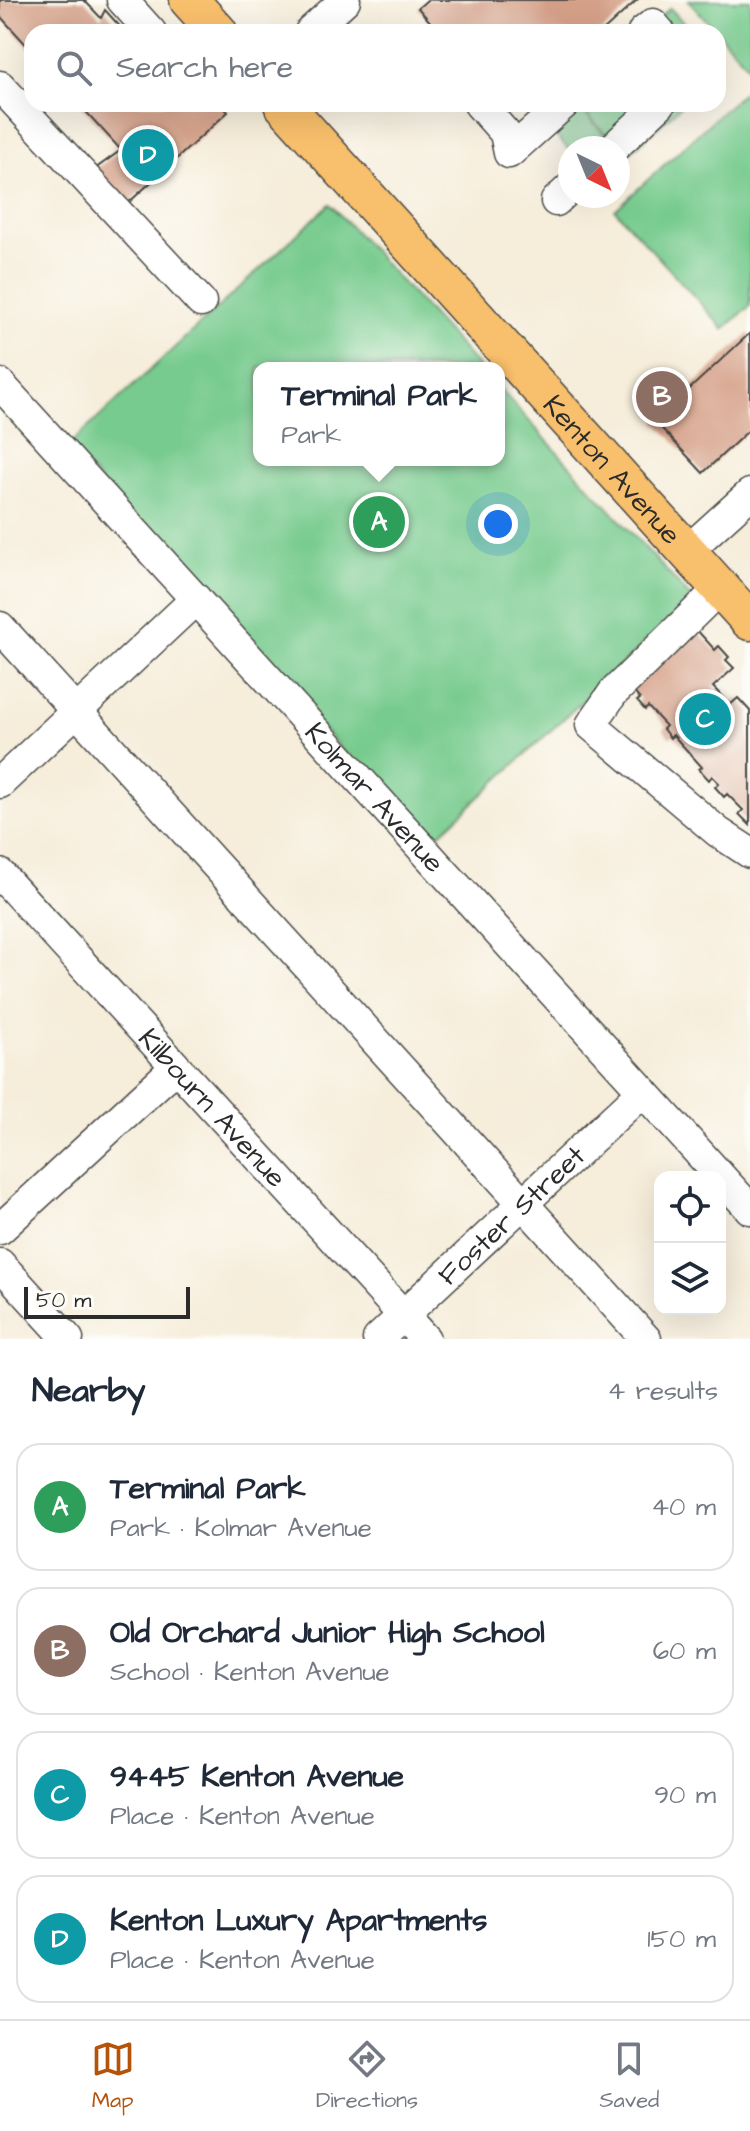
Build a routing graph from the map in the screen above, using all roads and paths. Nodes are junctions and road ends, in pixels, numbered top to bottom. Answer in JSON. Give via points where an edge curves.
{"nodes":[{"id":1,"x":122,"y":0,"type":"edge"},
{"id":2,"x":189,"y":0,"type":"edge"},
{"id":3,"x":345,"y":0,"type":"edge"},
{"id":4,"x":144,"y":24,"type":"edge"},
{"id":5,"x":211,"y":24,"type":"edge"},
{"id":6,"x":319,"y":24,"type":"edge"},
{"id":7,"x":0,"y":86,"type":"edge"},
{"id":8,"x":24,"y":112,"type":"edge"},
{"id":9,"x":24,"y":112,"type":"edge"},
{"id":10,"x":298,"y":112,"type":"edge"},
{"id":11,"x":486,"y":112,"type":"edge"},
{"id":12,"x":555,"y":112,"type":"edge"},
{"id":13,"x":651,"y":112,"type":"edge"},
{"id":14,"x":626,"y":136,"type":"edge"},
{"id":15,"x":201,"y":302,"type":"dead end"},
{"id":16,"x":0,"y":384,"type":"edge"},
{"id":17,"x":750,"y":494,"type":"edge"},
{"id":18,"x":687,"y":551,"type":"junction"},
{"id":19,"x":720,"y":588,"type":"junction"},
{"id":20,"x":196,"y":599,"type":"junction"},
{"id":21,"x":750,"y":621,"type":"edge"},
{"id":22,"x":0,"y":627,"type":"edge"},
{"id":23,"x":76,"y":711,"type":"junction"},
{"id":24,"x":0,"y":783,"type":"edge"},
{"id":25,"x":750,"y":853,"type":"edge"},
{"id":26,"x":0,"y":874,"type":"edge"},
{"id":27,"x":176,"y":1067,"type":"junction"},
{"id":28,"x":643,"y":1091,"type":"junction"},
{"id":29,"x":523,"y":1203,"type":"junction"},
{"id":30,"x":750,"y":1209,"type":"edge"},
{"id":31,"x":0,"y":1229,"type":"edge"},
{"id":32,"x":0,"y":1264,"type":"edge"},
{"id":33,"x":403,"y":1315,"type":"junction"},
{"id":34,"x":68,"y":1339,"type":"edge"},
{"id":35,"x":378,"y":1339,"type":"edge"},
{"id":36,"x":425,"y":1339,"type":"edge"},
{"id":37,"x":646,"y":1339,"type":"edge"}],
"edges":[{"from":1,"to":4,"type":"street"},
{"from":2,"to":5,"type":"main road"},
{"from":3,"to":6,"type":"street"},
{"from":7,"to":9,"type":"street"},
{"from":8,"to":15,"type":"street"},
{"from":10,"to":18,"type":"main road","name":"Kenton Avenue"},
{"from":11,"to":12,"type":"street","via":[[505,133],[509,153]]},
{"from":13,"to":14,"type":"street"},
{"from":16,"to":20,"type":"street","name":"Kolmar Avenue"},
{"from":17,"to":18,"type":"street"},
{"from":18,"to":19,"type":"main road","name":"Kenton Avenue"},
{"from":19,"to":21,"type":"main road","name":"Kenton Avenue"},
{"from":19,"to":25,"type":"street","via":[[613,693],[591,725]]},
{"from":20,"to":23,"type":"street"},
{"from":20,"to":28,"type":"street","name":"Kolmar Avenue"},
{"from":22,"to":23,"type":"street"},
{"from":23,"to":24,"type":"street"},
{"from":23,"to":29,"type":"street"},
{"from":26,"to":27,"type":"street","name":"Kilbourn Avenue"},
{"from":27,"to":31,"type":"street"},
{"from":27,"to":33,"type":"street","name":"Kilbourn Avenue"},
{"from":28,"to":29,"type":"street","name":"Foster Street"},
{"from":28,"to":30,"type":"street","name":"Kolmar Avenue"},
{"from":29,"to":33,"type":"street","name":"Foster Street"},
{"from":29,"to":37,"type":"street"},
{"from":32,"to":34,"type":"street"},
{"from":33,"to":35,"type":"street","name":"Foster Street"},
{"from":33,"to":36,"type":"street","name":"Kilbourn Avenue"}]}
